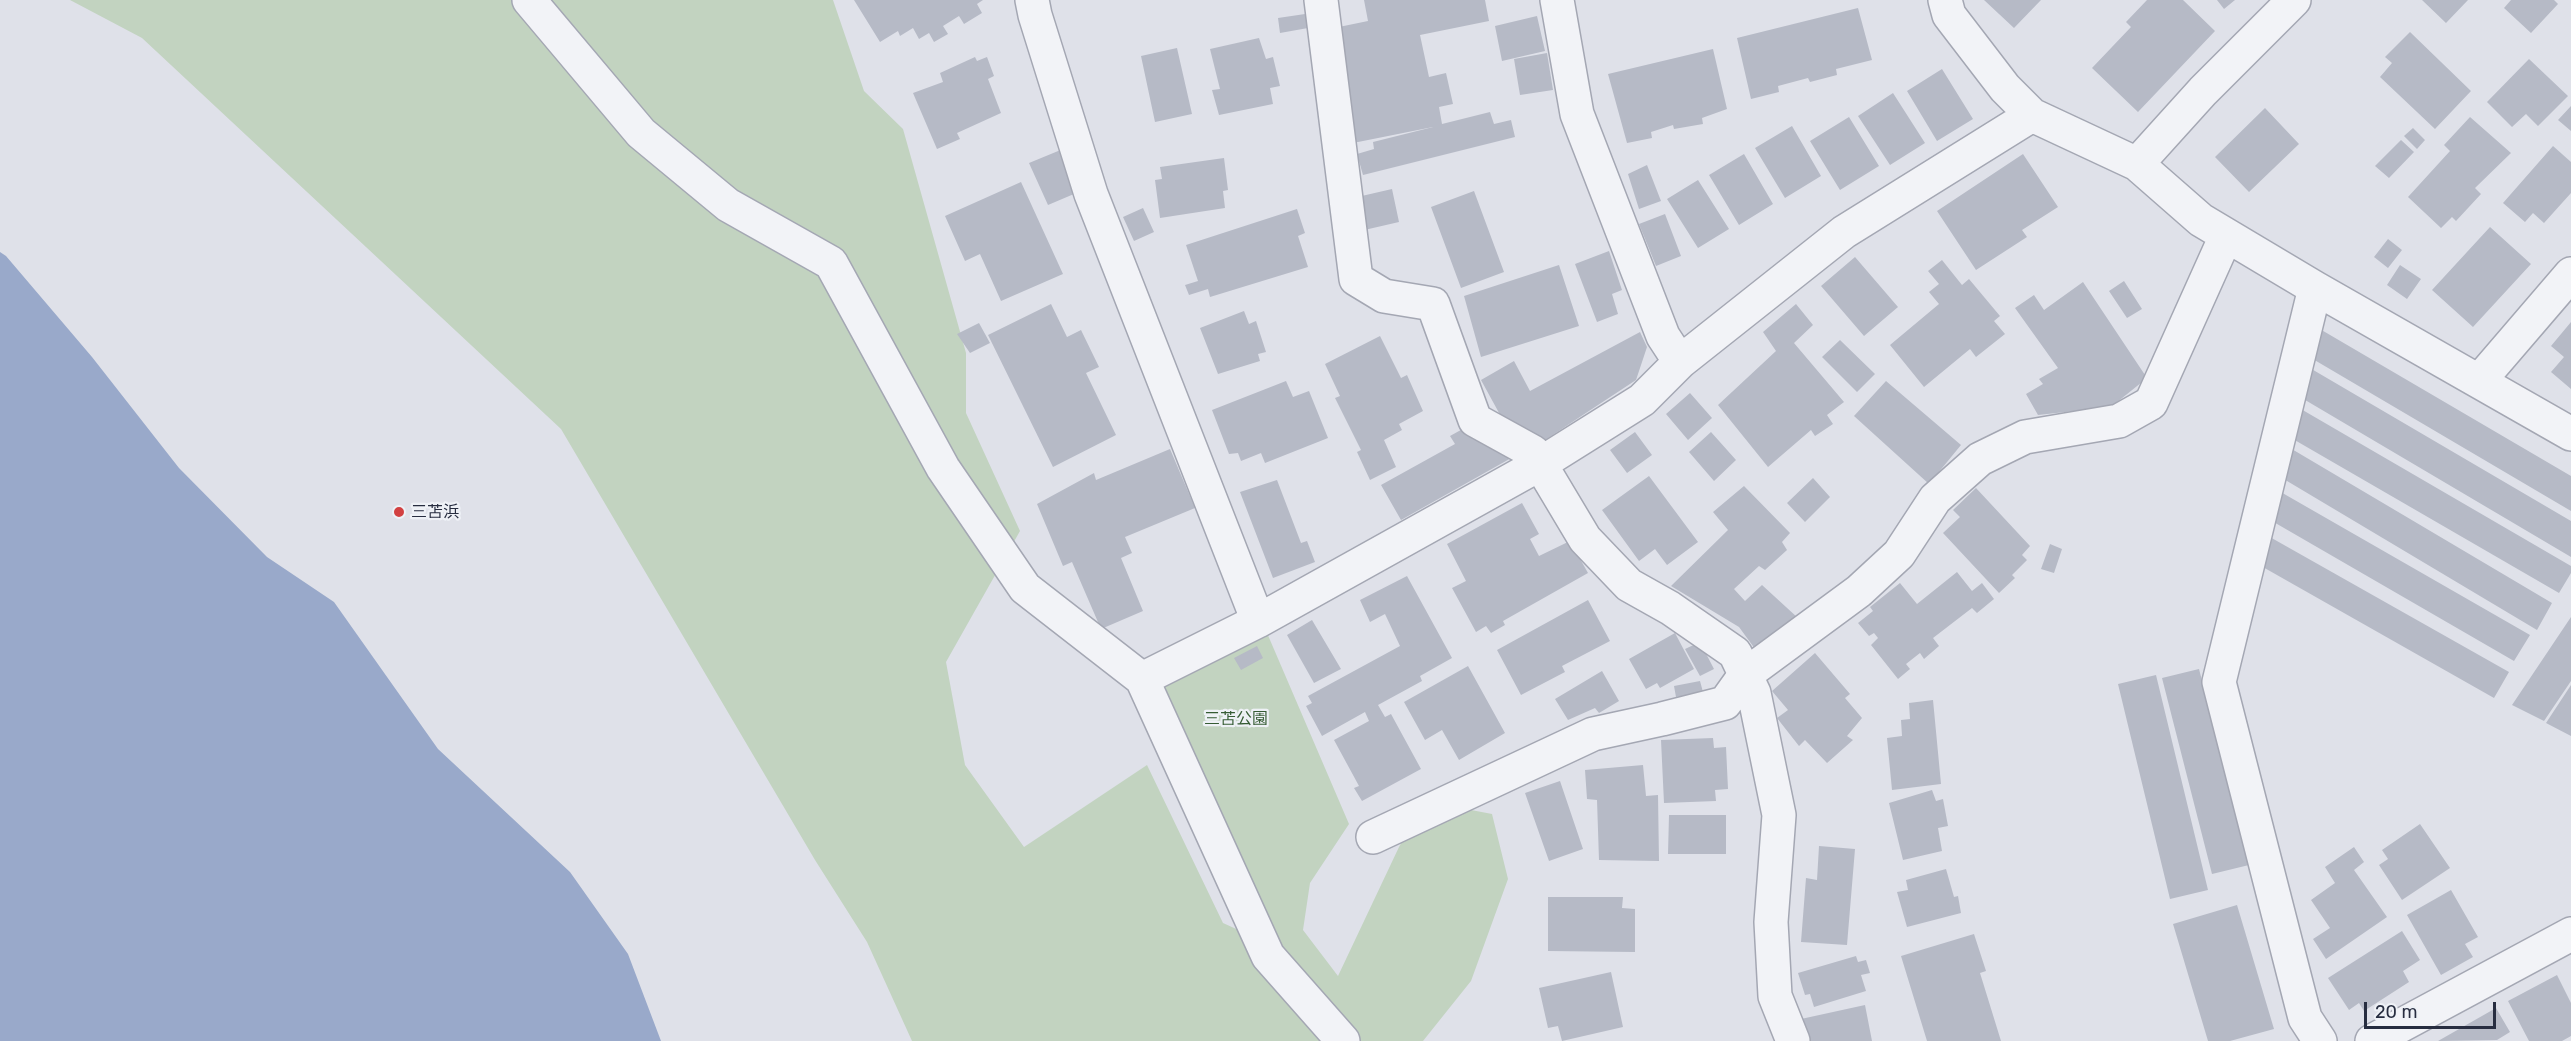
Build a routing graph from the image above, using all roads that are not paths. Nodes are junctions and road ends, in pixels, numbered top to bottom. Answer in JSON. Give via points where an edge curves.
{"nodes":[{"id":1,"x":529,"y":0,"type":"edge"},
{"id":2,"x":1032,"y":0,"type":"edge"},
{"id":3,"x":1321,"y":0,"type":"edge"},
{"id":4,"x":1557,"y":0,"type":"edge"},
{"id":5,"x":1945,"y":0,"type":"edge"},
{"id":6,"x":2294,"y":0,"type":"edge"},
{"id":7,"x":2032,"y":114,"type":"junction"},
{"id":8,"x":2137,"y":164,"type":"junction"},
{"id":9,"x":2226,"y":236,"type":"junction"},
{"id":10,"x":2571,"y":274,"type":"edge"},
{"id":11,"x":2315,"y":288,"type":"junction"},
{"id":12,"x":1680,"y":362,"type":"junction"},
{"id":13,"x":2480,"y":380,"type":"junction"},
{"id":14,"x":2571,"y":434,"type":"edge"},
{"id":15,"x":1540,"y":464,"type":"junction"},
{"id":16,"x":1258,"y":621,"type":"junction"},
{"id":17,"x":1745,"y":675,"type":"junction"},
{"id":18,"x":1142,"y":679,"type":"junction"},
{"id":19,"x":1373,"y":837,"type":"dead end"},
{"id":20,"x":2571,"y":934,"type":"edge"},
{"id":21,"x":1343,"y":1041,"type":"edge"},
{"id":22,"x":1793,"y":1041,"type":"edge"},
{"id":23,"x":2320,"y":1041,"type":"edge"},
{"id":24,"x":2372,"y":1041,"type":"edge"}],
"edges":[{"from":1,"to":18,"type":"street","via":[[641,133],[728,205],[831,264],[943,468],[1025,588]]},
{"from":2,"to":16,"type":"street","via":[[1091,194]]},
{"from":3,"to":15,"type":"street","via":[[1356,279],[1384,296],[1433,304],[1475,420],[1533,452]]},
{"from":4,"to":12,"type":"street","via":[[1577,114],[1663,336]]},
{"from":5,"to":7,"type":"street","via":[[1949,15],[1998,79]]},
{"from":6,"to":8,"type":"street"},
{"from":7,"to":8,"type":"street"},
{"from":7,"to":12,"type":"street","via":[[1844,232]]},
{"from":8,"to":9,"type":"street","via":[[2201,220]]},
{"from":9,"to":11,"type":"street"},
{"from":9,"to":17,"type":"street","via":[[2151,403],[2119,421],[2025,437],[1980,459],[1935,499],[1899,554],[1867,584]]},
{"from":10,"to":13,"type":"street"},
{"from":11,"to":13,"type":"street"},
{"from":11,"to":23,"type":"street","via":[[2219,682],[2305,1018]]},
{"from":12,"to":15,"type":"street","via":[[1642,400]]},
{"from":13,"to":14,"type":"street"},
{"from":15,"to":16,"type":"street"},
{"from":15,"to":17,"type":"street","via":[[1585,539],[1629,585],[1735,653]]},
{"from":16,"to":18,"type":"street"},
{"from":17,"to":19,"type":"street","via":[[1725,703],[1593,734]]},
{"from":17,"to":22,"type":"street","via":[[1754,693],[1779,815],[1771,922],[1775,996]]},
{"from":18,"to":21,"type":"street","via":[[1268,956]]},
{"from":20,"to":24,"type":"street"}]}
